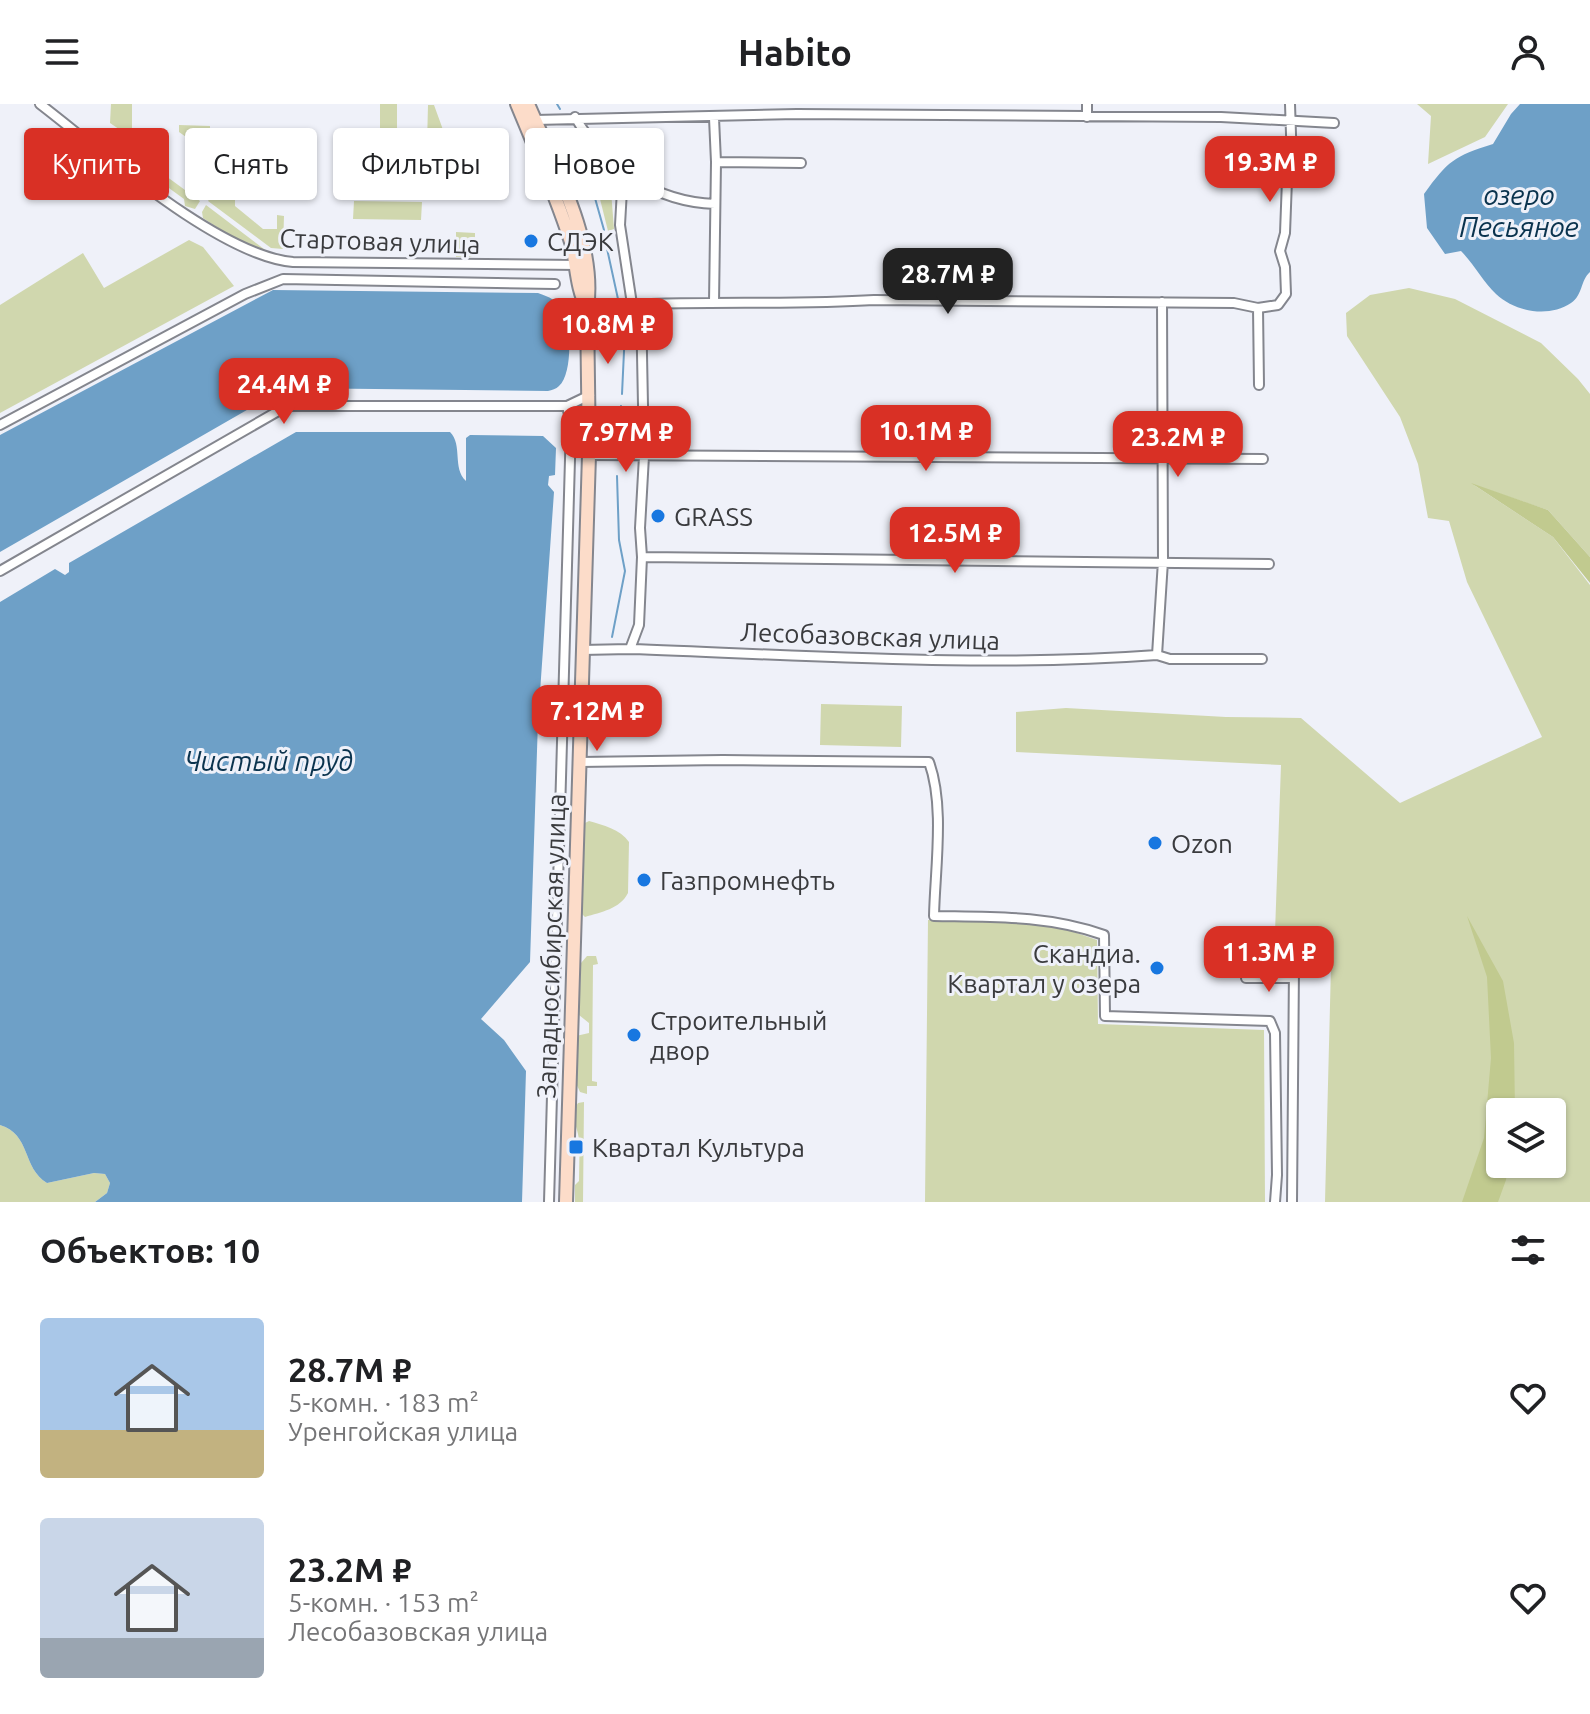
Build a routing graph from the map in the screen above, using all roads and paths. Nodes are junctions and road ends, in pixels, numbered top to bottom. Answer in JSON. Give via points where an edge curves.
{"nodes":[{"id":1,"x":40,"y":104,"type":"edge"},
{"id":2,"x":517,"y":104,"type":"edge"},
{"id":3,"x":528,"y":104,"type":"edge"},
{"id":4,"x":1087,"y":104,"type":"edge"},
{"id":5,"x":1290,"y":104,"type":"edge"},
{"id":6,"x":575,"y":117,"type":"junction"},
{"id":7,"x":1087,"y":117,"type":"junction"},
{"id":8,"x":714,"y":118,"type":"junction"},
{"id":9,"x":535,"y":120,"type":"junction"},
{"id":10,"x":1291,"y":121,"type":"junction"},
{"id":11,"x":1334,"y":123,"type":"dead end"},
{"id":12,"x":582,"y":128,"type":"edge"},
{"id":13,"x":716,"y":162,"type":"junction"},
{"id":14,"x":801,"y":163,"type":"dead end"},
{"id":15,"x":664,"y":195,"type":"edge"},
{"id":16,"x":621,"y":200,"type":"edge"},
{"id":17,"x":715,"y":204,"type":"junction"},
{"id":18,"x":580,"y":265,"type":"junction"},
{"id":19,"x":555,"y":284,"type":"dead end"},
{"id":20,"x":1162,"y":302,"type":"junction"},
{"id":21,"x":714,"y":303,"type":"junction"},
{"id":22,"x":636,"y":304,"type":"junction"},
{"id":23,"x":587,"y":308,"type":"junction"},
{"id":24,"x":1258,"y":308,"type":"junction"},
{"id":25,"x":1259,"y":385,"type":"dead end"},
{"id":26,"x":590,"y":395,"type":"junction"},
{"id":27,"x":567,"y":406,"type":"junction"},
{"id":28,"x":0,"y":425,"type":"edge"},
{"id":29,"x":589,"y":455,"type":"junction"},
{"id":30,"x":644,"y":456,"type":"junction"},
{"id":31,"x":1162,"y":458,"type":"junction"},
{"id":32,"x":1263,"y":459,"type":"dead end"},
{"id":33,"x":569,"y":512,"type":"junction"},
{"id":34,"x":587,"y":512,"type":"junction"},
{"id":35,"x":642,"y":557,"type":"junction"},
{"id":36,"x":1163,"y":561,"type":"junction"},
{"id":37,"x":1269,"y":564,"type":"dead end"},
{"id":38,"x":0,"y":571,"type":"edge"},
{"id":39,"x":567,"y":571,"type":"junction"},
{"id":40,"x":585,"y":571,"type":"junction"},
{"id":41,"x":565,"y":637,"type":"junction"},
{"id":42,"x":582,"y":644,"type":"junction"},
{"id":43,"x":630,"y":649,"type":"junction"},
{"id":44,"x":1157,"y":655,"type":"junction"},
{"id":45,"x":1262,"y":659,"type":"dead end"},
{"id":46,"x":579,"y":762,"type":"junction"},
{"id":47,"x":560,"y":855,"type":"junction"},
{"id":48,"x":575,"y":858,"type":"junction"},
{"id":49,"x":1246,"y":966,"type":"dead end"},
{"id":50,"x":1246,"y":978,"type":"dead end"},
{"id":51,"x":1293,"y":978,"type":"junction"},
{"id":52,"x":555,"y":997,"type":"junction"},
{"id":53,"x":572,"y":998,"type":"junction"},
{"id":54,"x":550,"y":1136,"type":"junction"},
{"id":55,"x":567,"y":1136,"type":"junction"},
{"id":56,"x":549,"y":1202,"type":"edge"},
{"id":57,"x":566,"y":1202,"type":"edge"},
{"id":58,"x":1275,"y":1202,"type":"edge"},
{"id":59,"x":1292,"y":1202,"type":"edge"}],
"edges":[{"from":1,"to":18,"type":"street","name":"Стартовая улица","via":[[194,218],[262,256],[293,262]]},
{"from":2,"to":18,"type":"main road","name":"Западносибирская улица"},
{"from":3,"to":9,"type":"main road","name":"Западносибирская улица"},
{"from":4,"to":7,"type":"street"},
{"from":5,"to":10,"type":"street"},
{"from":6,"to":8,"type":"street"},
{"from":6,"to":9,"type":"street"},
{"from":6,"to":12,"type":"street"},
{"from":7,"to":8,"type":"street"},
{"from":7,"to":10,"type":"street"},
{"from":8,"to":13,"type":"street"},
{"from":9,"to":18,"type":"main road","name":"Западносибирская улица","via":[[568,197]]},
{"from":10,"to":11,"type":"street"},
{"from":10,"to":24,"type":"street","via":[[1292,164],[1280,251],[1286,294],[1278,305]]},
{"from":13,"to":14,"type":"street"},
{"from":13,"to":17,"type":"street"},
{"from":15,"to":17,"type":"street"},
{"from":16,"to":22,"type":"street","via":[[620,225]]},
{"from":17,"to":21,"type":"street"},
{"from":18,"to":23,"type":"main road","name":"Западносибирская улица","via":[[589,284]]},
{"from":19,"to":28,"type":"street","via":[[283,279],[245,294]]},
{"from":20,"to":21,"type":"street"},
{"from":20,"to":24,"type":"street"},
{"from":20,"to":31,"type":"street"},
{"from":21,"to":22,"type":"street"},
{"from":22,"to":23,"type":"street"},
{"from":22,"to":30,"type":"street"},
{"from":23,"to":26,"type":"main road","name":"Западносибирская улица"},
{"from":24,"to":25,"type":"street"},
{"from":26,"to":27,"type":"street"},
{"from":26,"to":29,"type":"main road","name":"Западносибирская улица"},
{"from":27,"to":33,"type":"street"},
{"from":27,"to":38,"type":"street","via":[[287,406]]},
{"from":29,"to":30,"type":"street"},
{"from":29,"to":34,"type":"main road","name":"Западносибирская улица"},
{"from":30,"to":31,"type":"street"},
{"from":30,"to":35,"type":"street"},
{"from":31,"to":32,"type":"street"},
{"from":31,"to":36,"type":"street"},
{"from":33,"to":34,"type":"street"},
{"from":33,"to":39,"type":"street"},
{"from":34,"to":40,"type":"main road","name":"Западносибирская улица"},
{"from":35,"to":36,"type":"street"},
{"from":35,"to":43,"type":"street","via":[[639,625]]},
{"from":36,"to":37,"type":"street"},
{"from":36,"to":44,"type":"street"},
{"from":39,"to":40,"type":"street"},
{"from":39,"to":41,"type":"street"},
{"from":40,"to":42,"type":"main road","name":"Западносибирская улица"},
{"from":41,"to":42,"type":"street","name":"Лесобазовская улица"},
{"from":41,"to":47,"type":"street"},
{"from":42,"to":43,"type":"street","name":"Лесобазовская улица"},
{"from":42,"to":46,"type":"main road","name":"Западносибирская улица"},
{"from":43,"to":44,"type":"street","name":"Лесобазовская улица","via":[[933,660]]},
{"from":44,"to":45,"type":"street","name":"Лесобазовская улица"},
{"from":46,"to":48,"type":"main road","name":"Западносибирская улица"},
{"from":46,"to":58,"type":"street","via":[[929,762],[937,806],[934,916],[1031,918],[1104,935],[1105,1016],[1270,1021],[1275,1033]]},
{"from":47,"to":48,"type":"street"},
{"from":47,"to":52,"type":"street"},
{"from":48,"to":53,"type":"main road","name":"Западносибирская улица"},
{"from":49,"to":51,"type":"street","via":[[1294,967]]},
{"from":50,"to":51,"type":"street"},
{"from":51,"to":59,"type":"street"},
{"from":52,"to":53,"type":"street"},
{"from":52,"to":54,"type":"street"},
{"from":53,"to":55,"type":"main road","name":"Западносибирская улица"},
{"from":54,"to":55,"type":"street"},
{"from":54,"to":56,"type":"street"},
{"from":55,"to":57,"type":"main road","name":"Западносибирская улица"}]}
